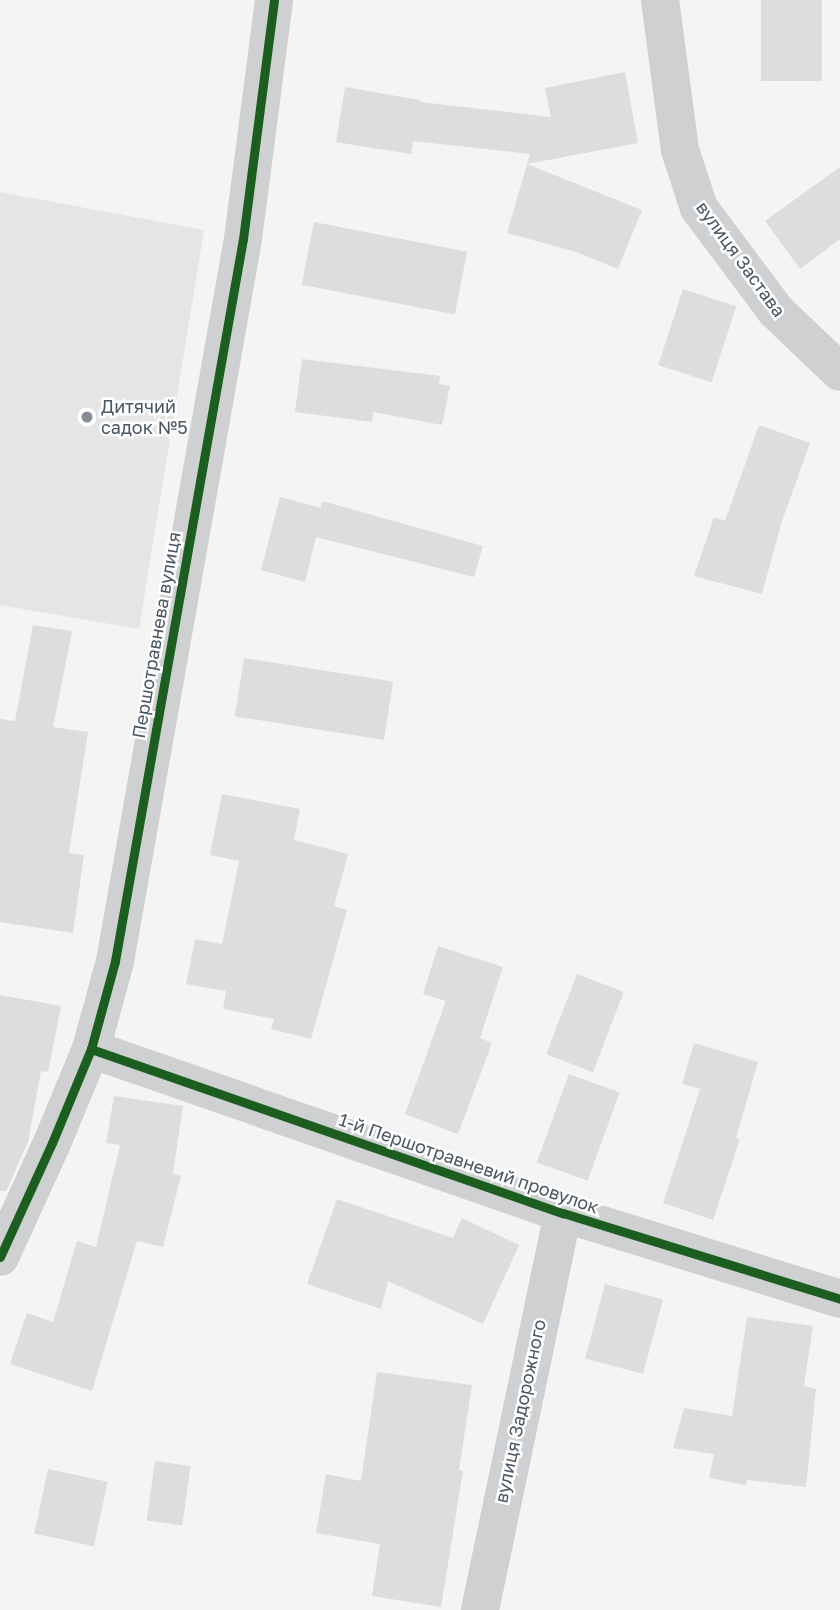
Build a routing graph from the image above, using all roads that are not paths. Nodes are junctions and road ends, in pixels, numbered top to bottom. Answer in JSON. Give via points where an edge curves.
{"nodes":[{"id":1,"x":274,"y":0,"type":"edge"},
{"id":2,"x":660,"y":0,"type":"edge"},
{"id":3,"x":840,"y":372,"type":"edge"},
{"id":4,"x":91,"y":1049,"type":"junction"},
{"id":5,"x":563,"y":1213,"type":"junction"},
{"id":6,"x":0,"y":1257,"type":"edge"},
{"id":7,"x":840,"y":1298,"type":"edge"},
{"id":8,"x":480,"y":1610,"type":"edge"}],
"edges":[{"from":1,"to":4,"type":"street","name":"Першотравнева вулиця","via":[[243,239],[115,961]]},
{"from":2,"to":3,"type":"street","name":"вулиця Застава","via":[[680,150],[699,208],[776,311]]},
{"from":4,"to":5,"type":"street","name":"1-й Першотравневий провулок"},
{"from":4,"to":6,"type":"street","name":"Першотравнева вулиця"},
{"from":5,"to":7,"type":"street","name":"1-й Першотравневий провулок"},
{"from":5,"to":8,"type":"street","name":"вулиця Задорожного"}]}
